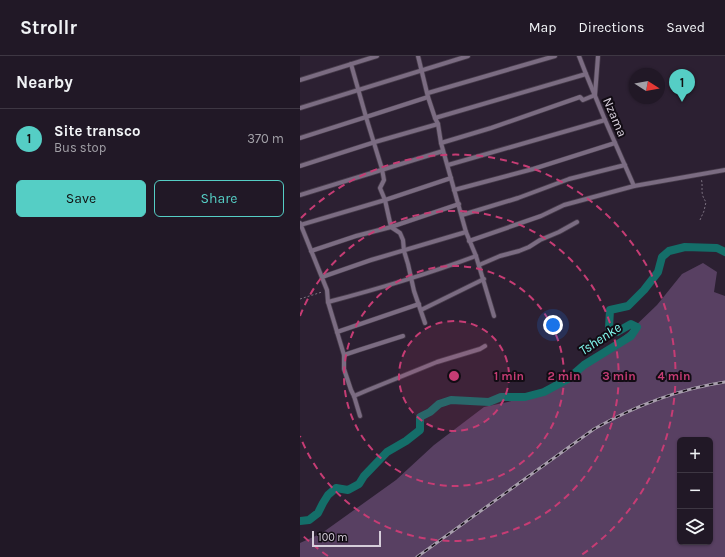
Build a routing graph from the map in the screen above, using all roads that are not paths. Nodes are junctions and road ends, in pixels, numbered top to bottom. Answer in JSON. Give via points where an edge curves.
{"nodes":[{"id":1,"x":377,"y":56,"type":"edge"},
{"id":2,"x":418,"y":56,"type":"edge"},
{"id":3,"x":468,"y":56,"type":"edge"},
{"id":4,"x":555,"y":56,"type":"edge"},
{"id":5,"x":579,"y":56,"type":"edge"},
{"id":6,"x":598,"y":56,"type":"edge"},
{"id":7,"x":351,"y":64,"type":"junction"},
{"id":8,"x":421,"y":70,"type":"junction"},
{"id":9,"x":586,"y":74,"type":"junction"},
{"id":10,"x":300,"y":80,"type":"edge"},
{"id":11,"x":359,"y":90,"type":"junction"},
{"id":12,"x":428,"y":95,"type":"junction"},
{"id":13,"x":595,"y":95,"type":"junction"},
{"id":14,"x":300,"y":108,"type":"edge"},
{"id":15,"x":366,"y":117,"type":"junction"},
{"id":16,"x":435,"y":118,"type":"junction"},
{"id":17,"x":604,"y":120,"type":"junction"},
{"id":18,"x":438,"y":124,"type":"junction"},
{"id":19,"x":300,"y":138,"type":"edge"},
{"id":20,"x":375,"y":142,"type":"junction"},
{"id":21,"x":441,"y":143,"type":"junction"},
{"id":22,"x":615,"y":143,"type":"junction"},
{"id":23,"x":443,"y":151,"type":"junction"},
{"id":24,"x":448,"y":165,"type":"junction"},
{"id":25,"x":625,"y":165,"type":"junction"},
{"id":26,"x":300,"y":166,"type":"edge"},
{"id":27,"x":382,"y":169,"type":"junction"},
{"id":28,"x":725,"y":170,"type":"edge"},
{"id":29,"x":451,"y":178,"type":"junction"},
{"id":30,"x":634,"y":186,"type":"junction"},
{"id":31,"x":454,"y":190,"type":"junction"},
{"id":32,"x":300,"y":195,"type":"edge"},
{"id":33,"x":384,"y":200,"type":"junction"},
{"id":34,"x":459,"y":204,"type":"junction"},
{"id":35,"x":462,"y":215,"type":"junction"},
{"id":36,"x":577,"y":222,"type":"dead end"},
{"id":37,"x":300,"y":224,"type":"edge"},
{"id":38,"x":391,"y":227,"type":"junction"},
{"id":39,"x":466,"y":232,"type":"junction"},
{"id":40,"x":469,"y":241,"type":"junction"},
{"id":41,"x":404,"y":250,"type":"junction"},
{"id":42,"x":311,"y":251,"type":"junction"},
{"id":43,"x":476,"y":256,"type":"junction"},
{"id":44,"x":479,"y":265,"type":"junction"},
{"id":45,"x":322,"y":277,"type":"junction"},
{"id":46,"x":411,"y":278,"type":"junction"},
{"id":47,"x":484,"y":279,"type":"junction"},
{"id":48,"x":328,"y":302,"type":"junction"},
{"id":49,"x":420,"y":304,"type":"junction"},
{"id":50,"x":421,"y":310,"type":"junction"},
{"id":51,"x":494,"y":316,"type":"dead end"},
{"id":52,"x":426,"y":323,"type":"dead end"},
{"id":53,"x":337,"y":332,"type":"junction"},
{"id":54,"x":403,"y":336,"type":"dead end"},
{"id":55,"x":485,"y":346,"type":"dead end"},
{"id":56,"x":344,"y":355,"type":"junction"},
{"id":57,"x":354,"y":396,"type":"junction"},
{"id":58,"x":360,"y":416,"type":"dead end"}],
"edges":[{"from":1,"to":7,"type":"street"},
{"from":2,"to":8,"type":"street"},
{"from":3,"to":8,"type":"street"},
{"from":4,"to":12,"type":"street"},
{"from":5,"to":9,"type":"street","name":"Nzama"},
{"from":6,"to":13,"type":"street"},
{"from":7,"to":10,"type":"street"},
{"from":7,"to":11,"type":"street"},
{"from":8,"to":11,"type":"street"},
{"from":8,"to":12,"type":"street"},
{"from":9,"to":13,"type":"street","name":"Nzama"},
{"from":9,"to":16,"type":"street"},
{"from":11,"to":14,"type":"street"},
{"from":11,"to":15,"type":"street"},
{"from":12,"to":15,"type":"street"},
{"from":12,"to":16,"type":"street"},
{"from":13,"to":17,"type":"street","name":"Nzama"},
{"from":13,"to":21,"type":"street","via":[[583,100],[580,97]]},
{"from":15,"to":19,"type":"street"},
{"from":15,"to":20,"type":"street"},
{"from":16,"to":18,"type":"street"},
{"from":17,"to":22,"type":"street","name":"Nzama"},
{"from":17,"to":24,"type":"street"},
{"from":18,"to":20,"type":"street"},
{"from":18,"to":21,"type":"street"},
{"from":20,"to":26,"type":"street"},
{"from":20,"to":27,"type":"street"},
{"from":21,"to":23,"type":"street"},
{"from":22,"to":25,"type":"street","name":"Nzama"},
{"from":22,"to":31,"type":"street","via":[[534,169]]},
{"from":23,"to":24,"type":"street"},
{"from":23,"to":27,"type":"street"},
{"from":24,"to":29,"type":"street"},
{"from":25,"to":30,"type":"street","name":"Nzama"},
{"from":25,"to":35,"type":"street","via":[[569,179]]},
{"from":27,"to":32,"type":"street"},
{"from":27,"to":33,"type":"street","via":[[384,180],[380,188]]},
{"from":28,"to":30,"type":"street"},
{"from":29,"to":31,"type":"street"},
{"from":29,"to":33,"type":"street"},
{"from":30,"to":40,"type":"street","via":[[564,205],[541,216]]},
{"from":31,"to":34,"type":"street"},
{"from":33,"to":37,"type":"street"},
{"from":33,"to":38,"type":"street"},
{"from":34,"to":35,"type":"street"},
{"from":34,"to":38,"type":"street"},
{"from":35,"to":39,"type":"street"},
{"from":36,"to":44,"type":"street","via":[[524,249]]},
{"from":37,"to":42,"type":"street"},
{"from":38,"to":41,"type":"street","via":[[400,233],[404,240]]},
{"from":38,"to":42,"type":"street"},
{"from":39,"to":40,"type":"street"},
{"from":39,"to":41,"type":"street"},
{"from":40,"to":43,"type":"street"},
{"from":41,"to":45,"type":"street"},
{"from":41,"to":46,"type":"street"},
{"from":42,"to":45,"type":"street"},
{"from":43,"to":44,"type":"street"},
{"from":43,"to":46,"type":"street"},
{"from":44,"to":47,"type":"street"},
{"from":45,"to":48,"type":"street"},
{"from":46,"to":48,"type":"street"},
{"from":46,"to":49,"type":"street"},
{"from":47,"to":50,"type":"street"},
{"from":47,"to":51,"type":"street"},
{"from":48,"to":53,"type":"street"},
{"from":49,"to":50,"type":"street"},
{"from":49,"to":53,"type":"street"},
{"from":50,"to":52,"type":"street"},
{"from":53,"to":56,"type":"street"},
{"from":54,"to":56,"type":"street"},
{"from":55,"to":57,"type":"street","via":[[437,362]]},
{"from":56,"to":57,"type":"street","via":[[344,369]]},
{"from":57,"to":58,"type":"street"}]}
